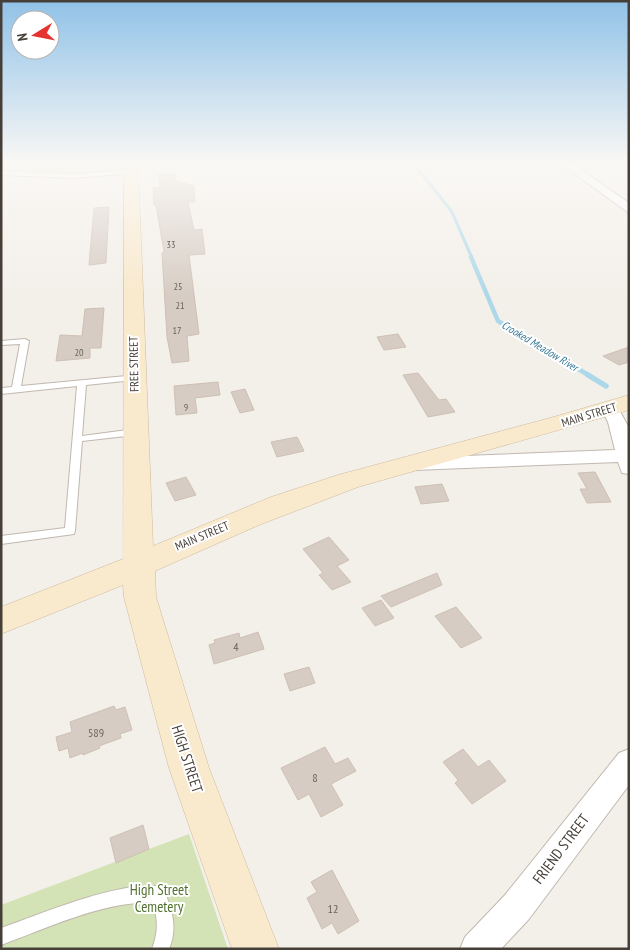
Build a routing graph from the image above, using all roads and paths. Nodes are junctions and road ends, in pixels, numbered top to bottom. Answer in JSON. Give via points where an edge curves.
{"nodes":[{"id":1,"x":132,"y":208,"type":"edge"},
{"id":2,"x":1,"y":343,"type":"edge"},
{"id":3,"x":134,"y":378,"type":"junction"},
{"id":4,"x":82,"y":383,"type":"junction"},
{"id":5,"x":16,"y":389,"type":"junction"},
{"id":6,"x":1,"y":391,"type":"edge"},
{"id":7,"x":619,"y":405,"type":"edge"},
{"id":8,"x":135,"y":432,"type":"junction"},
{"id":9,"x":78,"y":439,"type":"junction"},
{"id":10,"x":492,"y":443,"type":"junction"},
{"id":11,"x":522,"y":460,"type":"junction"},
{"id":12,"x":627,"y":462,"type":"edge"},
{"id":13,"x":408,"y":464,"type":"junction"},
{"id":14,"x":1,"y":540,"type":"edge"},
{"id":15,"x":138,"y":565,"type":"junction"},
{"id":16,"x":1,"y":621,"type":"edge"},
{"id":17,"x":629,"y":762,"type":"edge"},
{"id":18,"x":1,"y":937,"type":"edge"},
{"id":19,"x":485,"y":944,"type":"edge"},
{"id":20,"x":160,"y":949,"type":"edge"},
{"id":21,"x":256,"y":949,"type":"edge"}],
"edges":[{"from":1,"to":3,"type":"main road","name":"FREE STREET"},
{"from":2,"to":5,"type":"lane","via":[[25,341]]},
{"from":3,"to":4,"type":"lane"},
{"from":3,"to":8,"type":"main road","name":"FREE STREET"},
{"from":4,"to":5,"type":"lane"},
{"from":4,"to":9,"type":"lane"},
{"from":5,"to":6,"type":"lane"},
{"from":7,"to":10,"type":"main road","name":"MAIN STREET"},
{"from":7,"to":12,"type":"street","via":[[617,418]]},
{"from":8,"to":9,"type":"lane"},
{"from":8,"to":15,"type":"main road","name":"FREE STREET"},
{"from":9,"to":14,"type":"lane","via":[[70,531]]},
{"from":10,"to":11,"type":"street","name":"MAIN STREET","via":[[509,457]]},
{"from":10,"to":13,"type":"main road","name":"MAIN STREET"},
{"from":11,"to":12,"type":"street","name":"MAIN STREET"},
{"from":11,"to":13,"type":"street","name":"MAIN STREET"},
{"from":13,"to":15,"type":"main road","name":"MAIN STREET","via":[[303,496],[184,543]]},
{"from":15,"to":16,"type":"main road","name":"MAIN STREET"},
{"from":15,"to":21,"type":"main road","name":"HIGH STREET","via":[[140,597],[189,768]]},
{"from":17,"to":19,"type":"street","name":"FRIEND STREET"},
{"from":18,"to":20,"type":"lane","via":[[110,899],[138,893],[156,894],[164,908],[166,924],[165,940]]}]}
